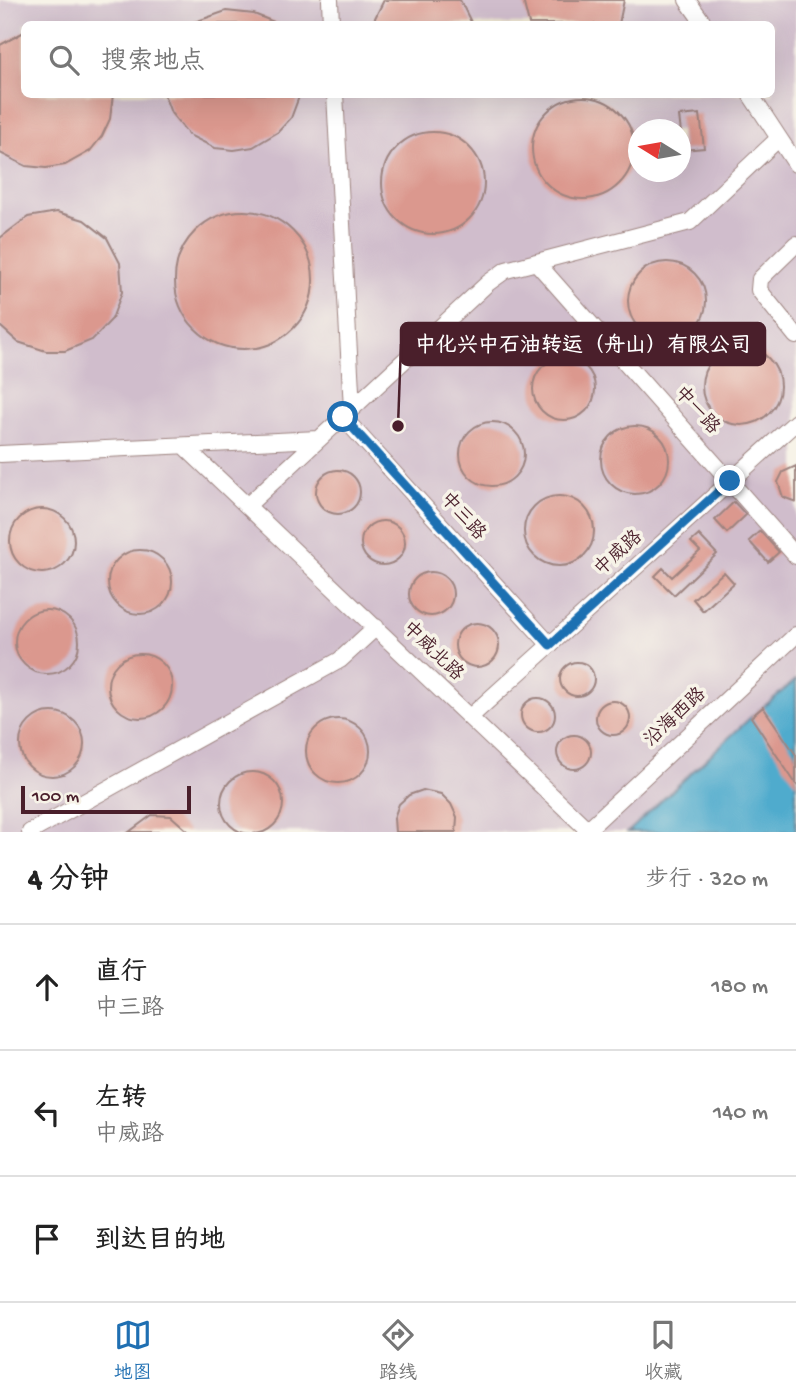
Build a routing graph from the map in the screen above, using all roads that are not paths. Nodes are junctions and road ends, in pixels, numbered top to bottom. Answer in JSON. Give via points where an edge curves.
{"nodes":[{"id":1,"x":330,"y":0,"type":"edge"},
{"id":2,"x":687,"y":0,"type":"edge"},
{"id":3,"x":331,"y":21,"type":"edge"},
{"id":4,"x":702,"y":21,"type":"edge"},
{"id":5,"x":335,"y":98,"type":"edge"},
{"id":6,"x":753,"y":98,"type":"edge"},
{"id":7,"x":779,"y":138,"type":"junction"},
{"id":8,"x":796,"y":164,"type":"edge"},
{"id":9,"x":796,"y":244,"type":"edge"},
{"id":10,"x":536,"y":262,"type":"junction"},
{"id":11,"x":796,"y":336,"type":"edge"},
{"id":12,"x":347,"y":413,"type":"junction"},
{"id":13,"x":796,"y":422,"type":"edge"},
{"id":14,"x":318,"y":439,"type":"junction"},
{"id":15,"x":184,"y":446,"type":"junction"},
{"id":16,"x":0,"y":454,"type":"edge"},
{"id":17,"x":730,"y":481,"type":"junction"},
{"id":18,"x":248,"y":505,"type":"junction"},
{"id":19,"x":796,"y":556,"type":"edge"},
{"id":20,"x":376,"y":627,"type":"junction"},
{"id":21,"x":796,"y":635,"type":"edge"},
{"id":22,"x":550,"y":645,"type":"junction"},
{"id":23,"x":470,"y":717,"type":"junction"},
{"id":24,"x":586,"y":831,"type":"edge"},
{"id":25,"x":30,"y":832,"type":"edge"}],
"edges":[{"from":1,"to":3,"type":"lane"},
{"from":2,"to":4,"type":"lane"},
{"from":5,"to":12,"type":"lane"},
{"from":6,"to":7,"type":"lane"},
{"from":7,"to":8,"type":"lane"},
{"from":7,"to":10,"type":"lane","via":[[690,222]]},
{"from":9,"to":11,"type":"lane","via":[[760,279],[759,290]]},
{"from":10,"to":12,"type":"lane","via":[[506,270],[488,283]]},
{"from":10,"to":17,"type":"lane","name":"中一路"},
{"from":12,"to":14,"type":"lane"},
{"from":12,"to":22,"type":"lane","name":"中三路"},
{"from":13,"to":17,"type":"lane","name":"中威路"},
{"from":14,"to":15,"type":"lane"},
{"from":14,"to":18,"type":"lane"},
{"from":15,"to":16,"type":"lane"},
{"from":15,"to":18,"type":"lane","name":"中威北路"},
{"from":17,"to":19,"type":"lane","name":"中一路"},
{"from":17,"to":22,"type":"lane","name":"中威路"},
{"from":18,"to":20,"type":"lane","name":"中威北路"},
{"from":20,"to":23,"type":"lane","name":"中威北路"},
{"from":20,"to":25,"type":"lane","via":[[340,660]]},
{"from":21,"to":24,"type":"lane","name":"沿海西路"},
{"from":22,"to":23,"type":"lane","name":"中威路"},
{"from":23,"to":24,"type":"lane","name":"中威北路"}]}
